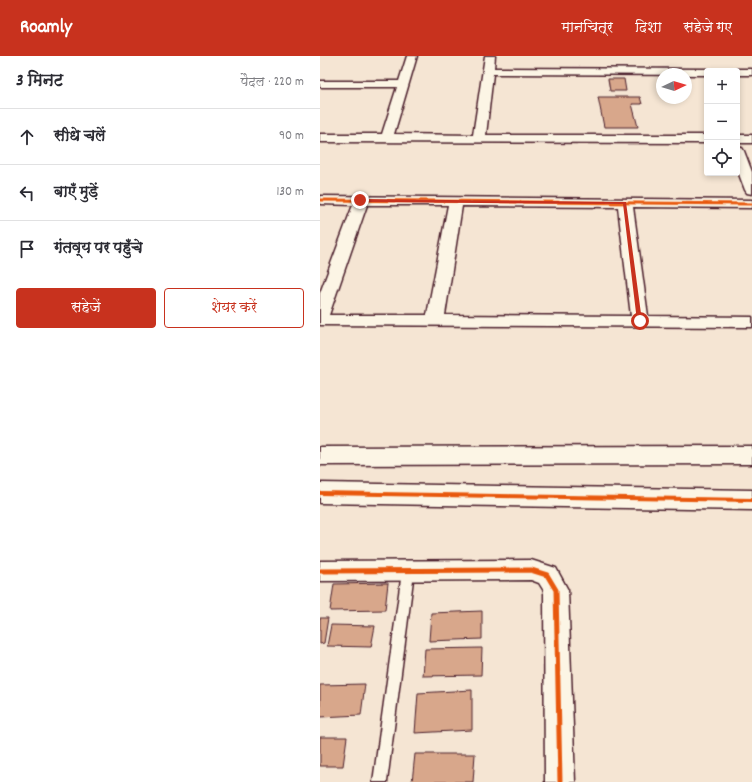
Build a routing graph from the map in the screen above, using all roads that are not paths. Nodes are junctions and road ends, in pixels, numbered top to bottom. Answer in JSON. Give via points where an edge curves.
{"nodes":[{"id":1,"x":412,"y":56,"type":"edge"},
{"id":2,"x":490,"y":56,"type":"edge"},
{"id":3,"x":698,"y":62,"type":"dead end"},
{"id":4,"x":488,"y":72,"type":"junction"},
{"id":5,"x":704,"y":72,"type":"edge"},
{"id":6,"x":740,"y":72,"type":"edge"},
{"id":7,"x":752,"y":72,"type":"edge"},
{"id":8,"x":320,"y":84,"type":"edge"},
{"id":9,"x":403,"y":84,"type":"junction"},
{"id":10,"x":320,"y":138,"type":"edge"},
{"id":11,"x":387,"y":138,"type":"junction"},
{"id":12,"x":479,"y":138,"type":"junction"},
{"id":13,"x":704,"y":139,"type":"edge"},
{"id":14,"x":740,"y":139,"type":"edge"},
{"id":15,"x":752,"y":139,"type":"edge"},
{"id":16,"x":740,"y":159,"type":"edge"},
{"id":17,"x":752,"y":190,"type":"edge"},
{"id":18,"x":320,"y":200,"type":"edge"},
{"id":19,"x":360,"y":200,"type":"junction"},
{"id":20,"x":456,"y":201,"type":"junction"},
{"id":21,"x":625,"y":203,"type":"junction"},
{"id":22,"x":752,"y":204,"type":"edge"},
{"id":23,"x":320,"y":319,"type":"edge"},
{"id":24,"x":435,"y":320,"type":"junction"},
{"id":25,"x":640,"y":321,"type":"junction"},
{"id":26,"x":752,"y":322,"type":"edge"},
{"id":27,"x":752,"y":455,"type":"edge"},
{"id":28,"x":320,"y":456,"type":"edge"},
{"id":29,"x":320,"y":493,"type":"edge"},
{"id":30,"x":752,"y":500,"type":"edge"},
{"id":31,"x":320,"y":571,"type":"edge"},
{"id":32,"x":408,"y":572,"type":"junction"},
{"id":33,"x":380,"y":782,"type":"edge"},
{"id":34,"x":560,"y":782,"type":"edge"}],
"edges":[{"from":1,"to":9,"type":"street"},
{"from":2,"to":4,"type":"street"},
{"from":3,"to":5,"type":"street"},
{"from":4,"to":5,"type":"street","via":[[588,68]]},
{"from":4,"to":12,"type":"street"},
{"from":6,"to":7,"type":"street"},
{"from":8,"to":9,"type":"street"},
{"from":9,"to":11,"type":"street"},
{"from":10,"to":11,"type":"street"},
{"from":11,"to":12,"type":"street"},
{"from":12,"to":13,"type":"street"},
{"from":14,"to":15,"type":"street"},
{"from":16,"to":17,"type":"street"},
{"from":18,"to":19,"type":"street"},
{"from":19,"to":20,"type":"street"},
{"from":19,"to":23,"type":"street"},
{"from":20,"to":21,"type":"street"},
{"from":20,"to":24,"type":"street"},
{"from":21,"to":22,"type":"street"},
{"from":21,"to":25,"type":"street"},
{"from":23,"to":24,"type":"street"},
{"from":24,"to":25,"type":"street"},
{"from":25,"to":26,"type":"street"},
{"from":27,"to":28,"type":"street"},
{"from":29,"to":30,"type":"street"},
{"from":31,"to":32,"type":"street"},
{"from":32,"to":33,"type":"lane"},
{"from":32,"to":34,"type":"street","via":[[531,570],[548,575],[556,590]]}]}
